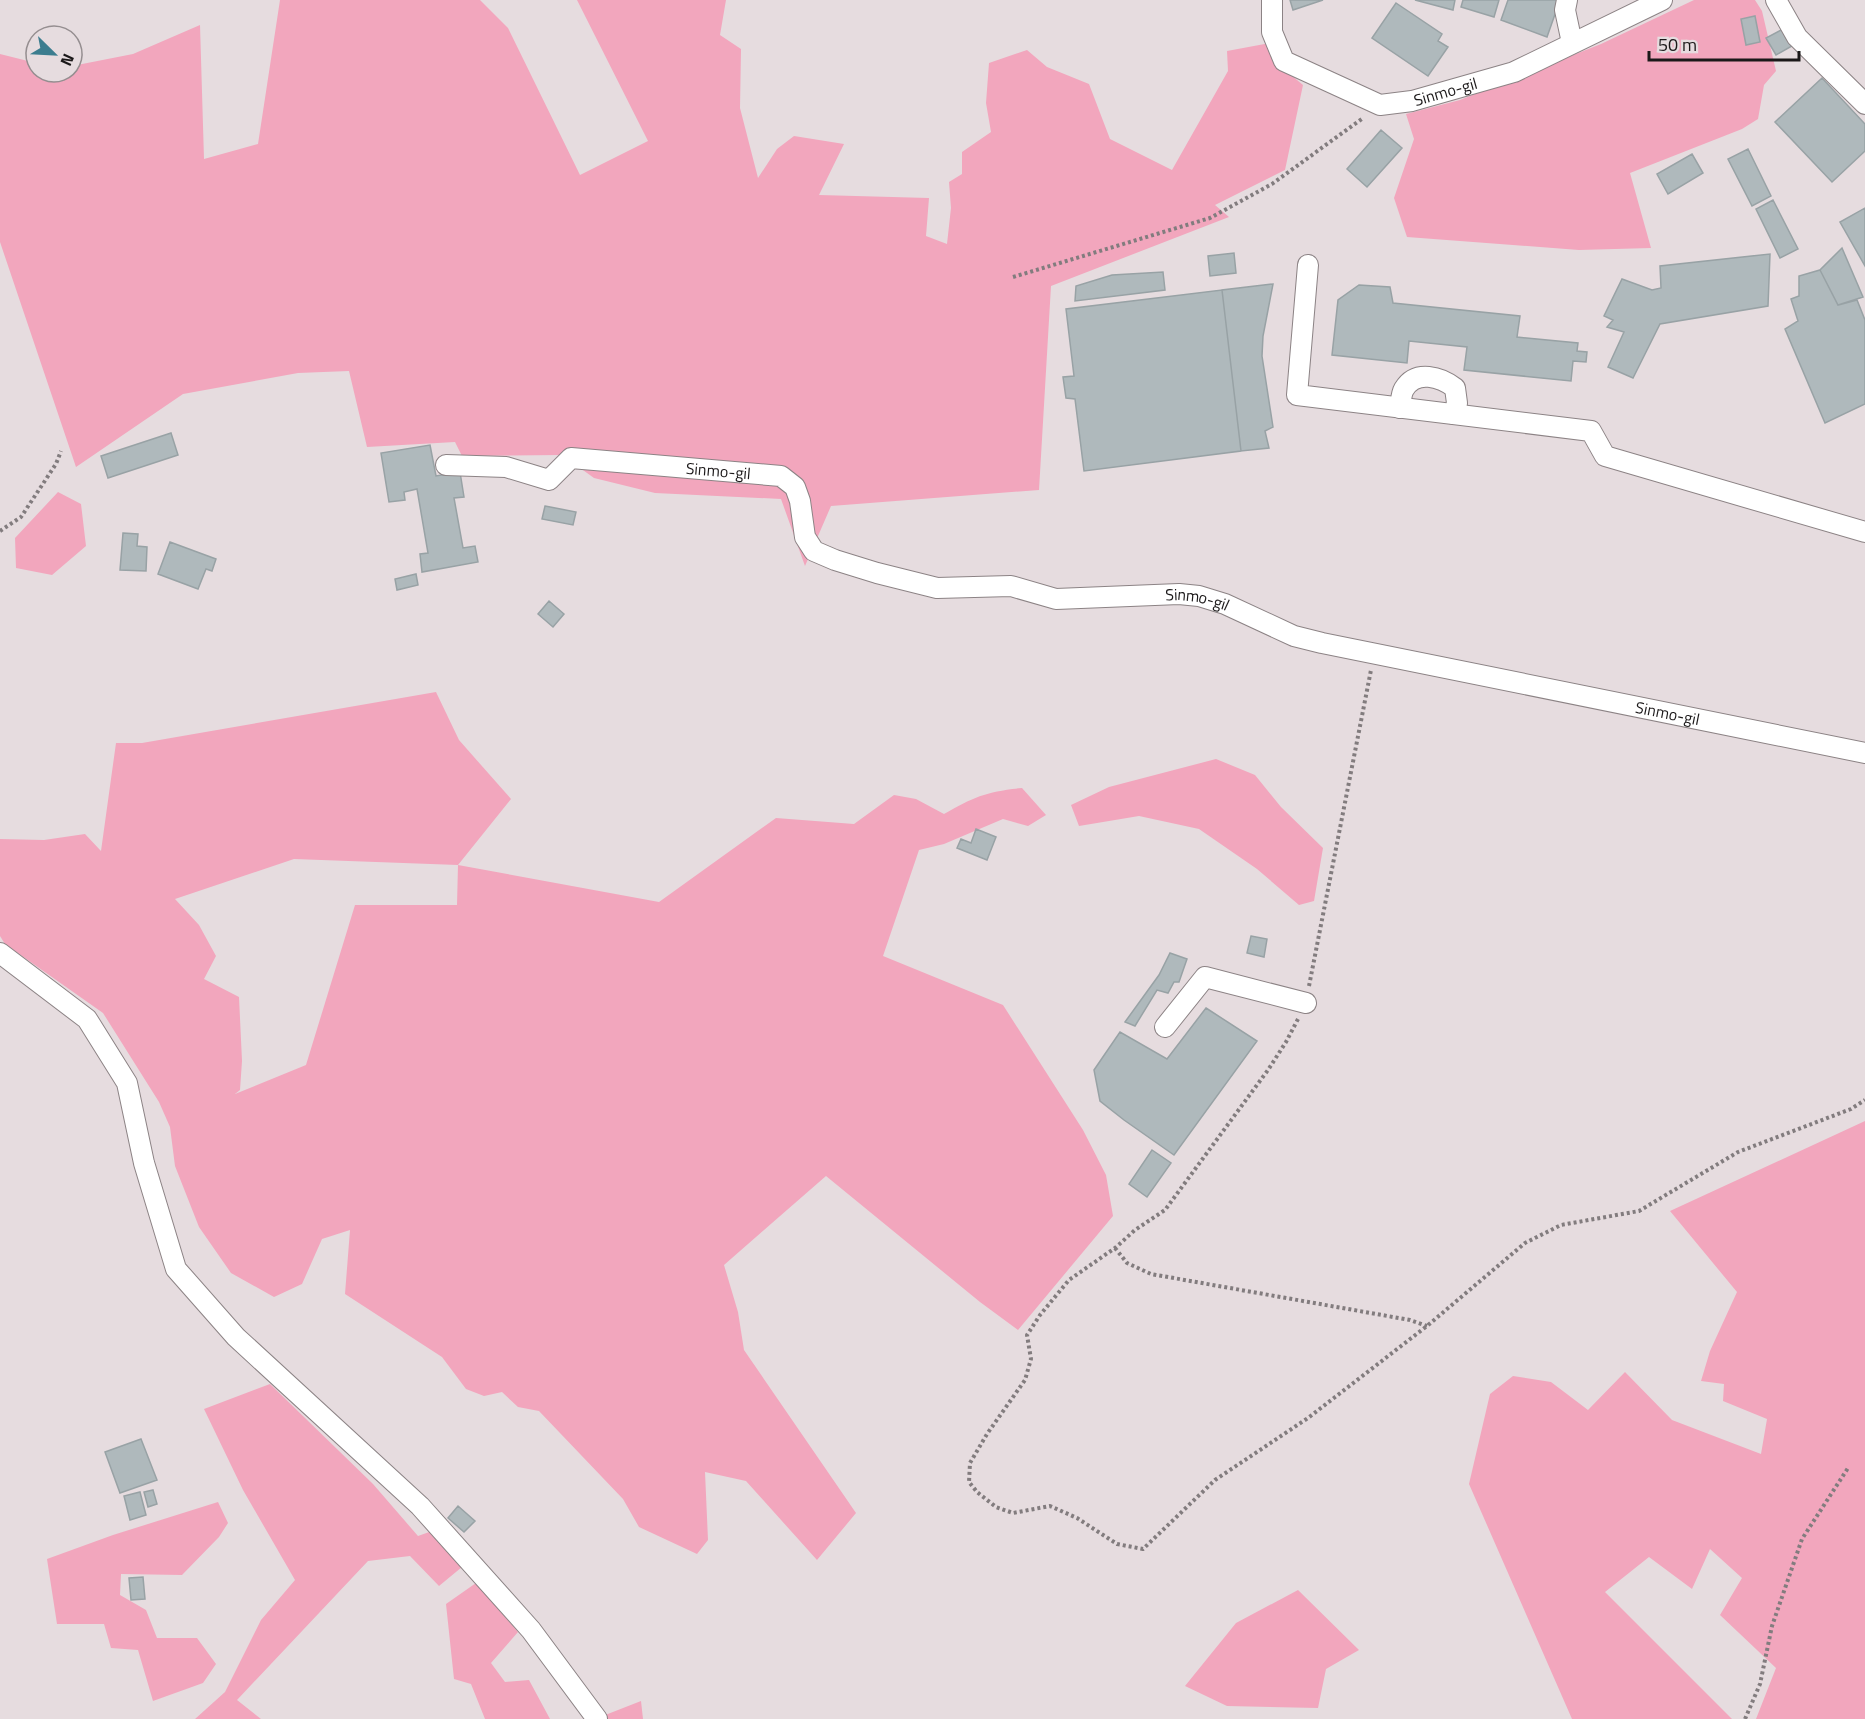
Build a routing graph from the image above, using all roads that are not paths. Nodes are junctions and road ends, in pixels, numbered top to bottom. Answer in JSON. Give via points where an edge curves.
{"nodes":[{"id":1,"x":1272,"y":0,"type":"edge"},
{"id":2,"x":1567,"y":0,"type":"edge"},
{"id":3,"x":1662,"y":0,"type":"edge"},
{"id":4,"x":1776,"y":0,"type":"edge"},
{"id":5,"x":1572,"y":43,"type":"junction"},
{"id":6,"x":1865,"y":104,"type":"edge"},
{"id":7,"x":1308,"y":265,"type":"dead end"},
{"id":8,"x":1400,"y":408,"type":"junction"},
{"id":9,"x":1454,"y":414,"type":"junction"},
{"id":10,"x":446,"y":465,"type":"dead end"},
{"id":11,"x":1865,"y":532,"type":"edge"},
{"id":12,"x":1865,"y":753,"type":"edge"},
{"id":13,"x":0,"y":953,"type":"edge"},
{"id":14,"x":1306,"y":1003,"type":"road end"},
{"id":15,"x":1165,"y":1027,"type":"dead end"},
{"id":16,"x":597,"y":1719,"type":"edge"}],
"edges":[{"from":1,"to":5,"type":"street","name":"Sinmo-gil","via":[[1272,32],[1284,61],[1380,105],[1514,72]]},
{"from":2,"to":5,"type":"street","via":[[1564,10]]},
{"from":3,"to":5,"type":"street","name":"Sinmo-gil"},
{"from":4,"to":6,"type":"street","via":[[1797,37]]},
{"from":7,"to":8,"type":"street","via":[[1297,395]]},
{"from":8,"to":9,"type":"street"},
{"from":8,"to":9,"type":"street","via":[[1403,391],[1420,376],[1446,381],[1455,388]]},
{"from":9,"to":11,"type":"street","via":[[1591,431],[1605,456]]},
{"from":10,"to":12,"type":"street","name":"Sinmo-gil","via":[[506,467],[549,480],[571,459],[781,476],[795,488],[805,537],[814,551],[856,567],[937,588],[1011,586],[1056,598],[1199,596],[1226,604],[1294,636]]},
{"from":13,"to":16,"type":"street","via":[[87,1019],[127,1083],[144,1163],[176,1269],[236,1337],[420,1506],[531,1630]]},
{"from":14,"to":15,"type":"street","via":[[1205,977]]}]}
